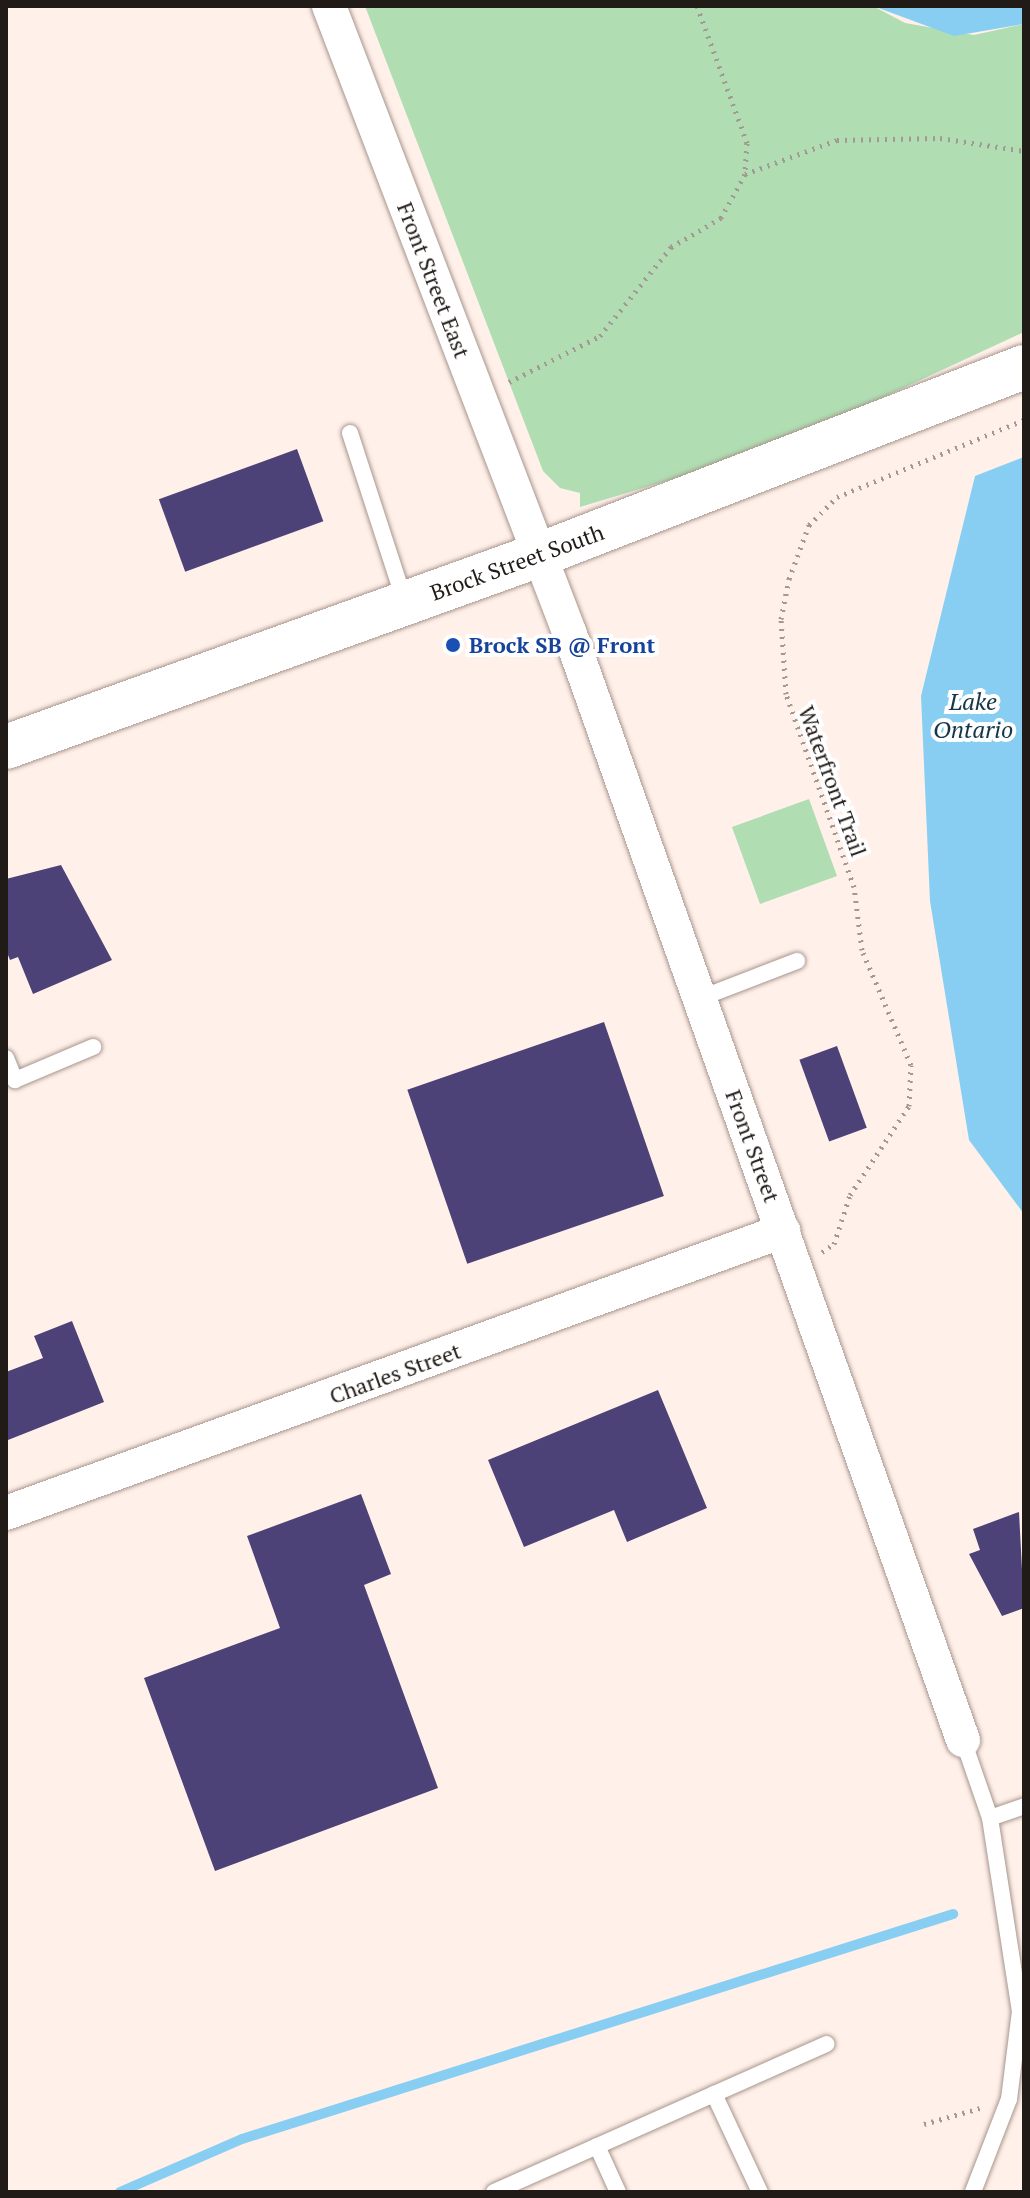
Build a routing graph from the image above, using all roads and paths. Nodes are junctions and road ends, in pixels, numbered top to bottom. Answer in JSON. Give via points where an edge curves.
{"nodes":[{"id":1,"x":329,"y":6,"type":"edge"},
{"id":2,"x":697,"y":6,"type":"edge"},
{"id":3,"x":1024,"y":151,"type":"edge"},
{"id":4,"x":745,"y":174,"type":"junction"},
{"id":5,"x":1024,"y":367,"type":"edge"},
{"id":6,"x":505,"y":383,"type":"dead end"},
{"id":7,"x":1024,"y":420,"type":"edge"},
{"id":8,"x":350,"y":433,"type":"dead end"},
{"id":9,"x":539,"y":555,"type":"junction"},
{"id":10,"x":405,"y":603,"type":"junction"},
{"id":11,"x":6,"y":747,"type":"edge"},
{"id":12,"x":797,"y":961,"type":"dead end"},
{"id":13,"x":701,"y":998,"type":"junction"},
{"id":14,"x":93,"y":1047,"type":"dead end"},
{"id":15,"x":6,"y":1058,"type":"edge"},
{"id":16,"x":783,"y":1231,"type":"junction"},
{"id":17,"x":818,"y":1255,"type":"dead end"},
{"id":18,"x":6,"y":1513,"type":"edge"},
{"id":19,"x":963,"y":1740,"type":"joint"},
{"id":20,"x":1024,"y":1806,"type":"edge"},
{"id":21,"x":990,"y":1818,"type":"junction"},
{"id":22,"x":1020,"y":1972,"type":"edge"},
{"id":23,"x":827,"y":2044,"type":"dead end"},
{"id":24,"x":714,"y":2094,"type":"junction"},
{"id":25,"x":1009,"y":2099,"type":"junction"},
{"id":26,"x":924,"y":2124,"type":"dead end"},
{"id":27,"x":597,"y":2146,"type":"junction"},
{"id":28,"x":494,"y":2192,"type":"edge"},
{"id":29,"x":618,"y":2192,"type":"edge"},
{"id":30,"x":760,"y":2192,"type":"edge"},
{"id":31,"x":973,"y":2192,"type":"edge"}],
"edges":[{"from":1,"to":9,"type":"street","name":"Front Street East"},
{"from":2,"to":4,"type":"path","via":[[747,143]]},
{"from":3,"to":4,"type":"path","via":[[940,138],[837,140]]},
{"from":4,"to":6,"type":"path","via":[[721,218],[671,247],[600,336]]},
{"from":5,"to":9,"type":"main road","name":"Brock Street South"},
{"from":7,"to":17,"type":"path","name":"Waterfront Trail","via":[[837,497],[809,525],[789,579],[781,619],[786,694],[854,887],[862,950],[911,1065],[909,1106],[850,1195],[834,1244]]},
{"from":8,"to":10,"type":"lane"},
{"from":9,"to":10,"type":"main road","name":"Brock Street South"},
{"from":9,"to":13,"type":"street","name":"Front Street"},
{"from":10,"to":11,"type":"main road","name":"Brock Street South"},
{"from":12,"to":13,"type":"lane"},
{"from":13,"to":16,"type":"street","name":"Front Street"},
{"from":14,"to":15,"type":"lane","via":[[15,1080]]},
{"from":16,"to":18,"type":"street","name":"Charles Street"},
{"from":16,"to":19,"type":"street","name":"Front Street"},
{"from":19,"to":21,"type":"lane"},
{"from":20,"to":21,"type":"lane"},
{"from":21,"to":22,"type":"lane"},
{"from":22,"to":25,"type":"lane"},
{"from":23,"to":24,"type":"lane"},
{"from":24,"to":27,"type":"lane"},
{"from":24,"to":30,"type":"lane"},
{"from":25,"to":26,"type":"path"},
{"from":25,"to":31,"type":"lane"},
{"from":27,"to":28,"type":"lane"},
{"from":27,"to":29,"type":"lane"}]}
